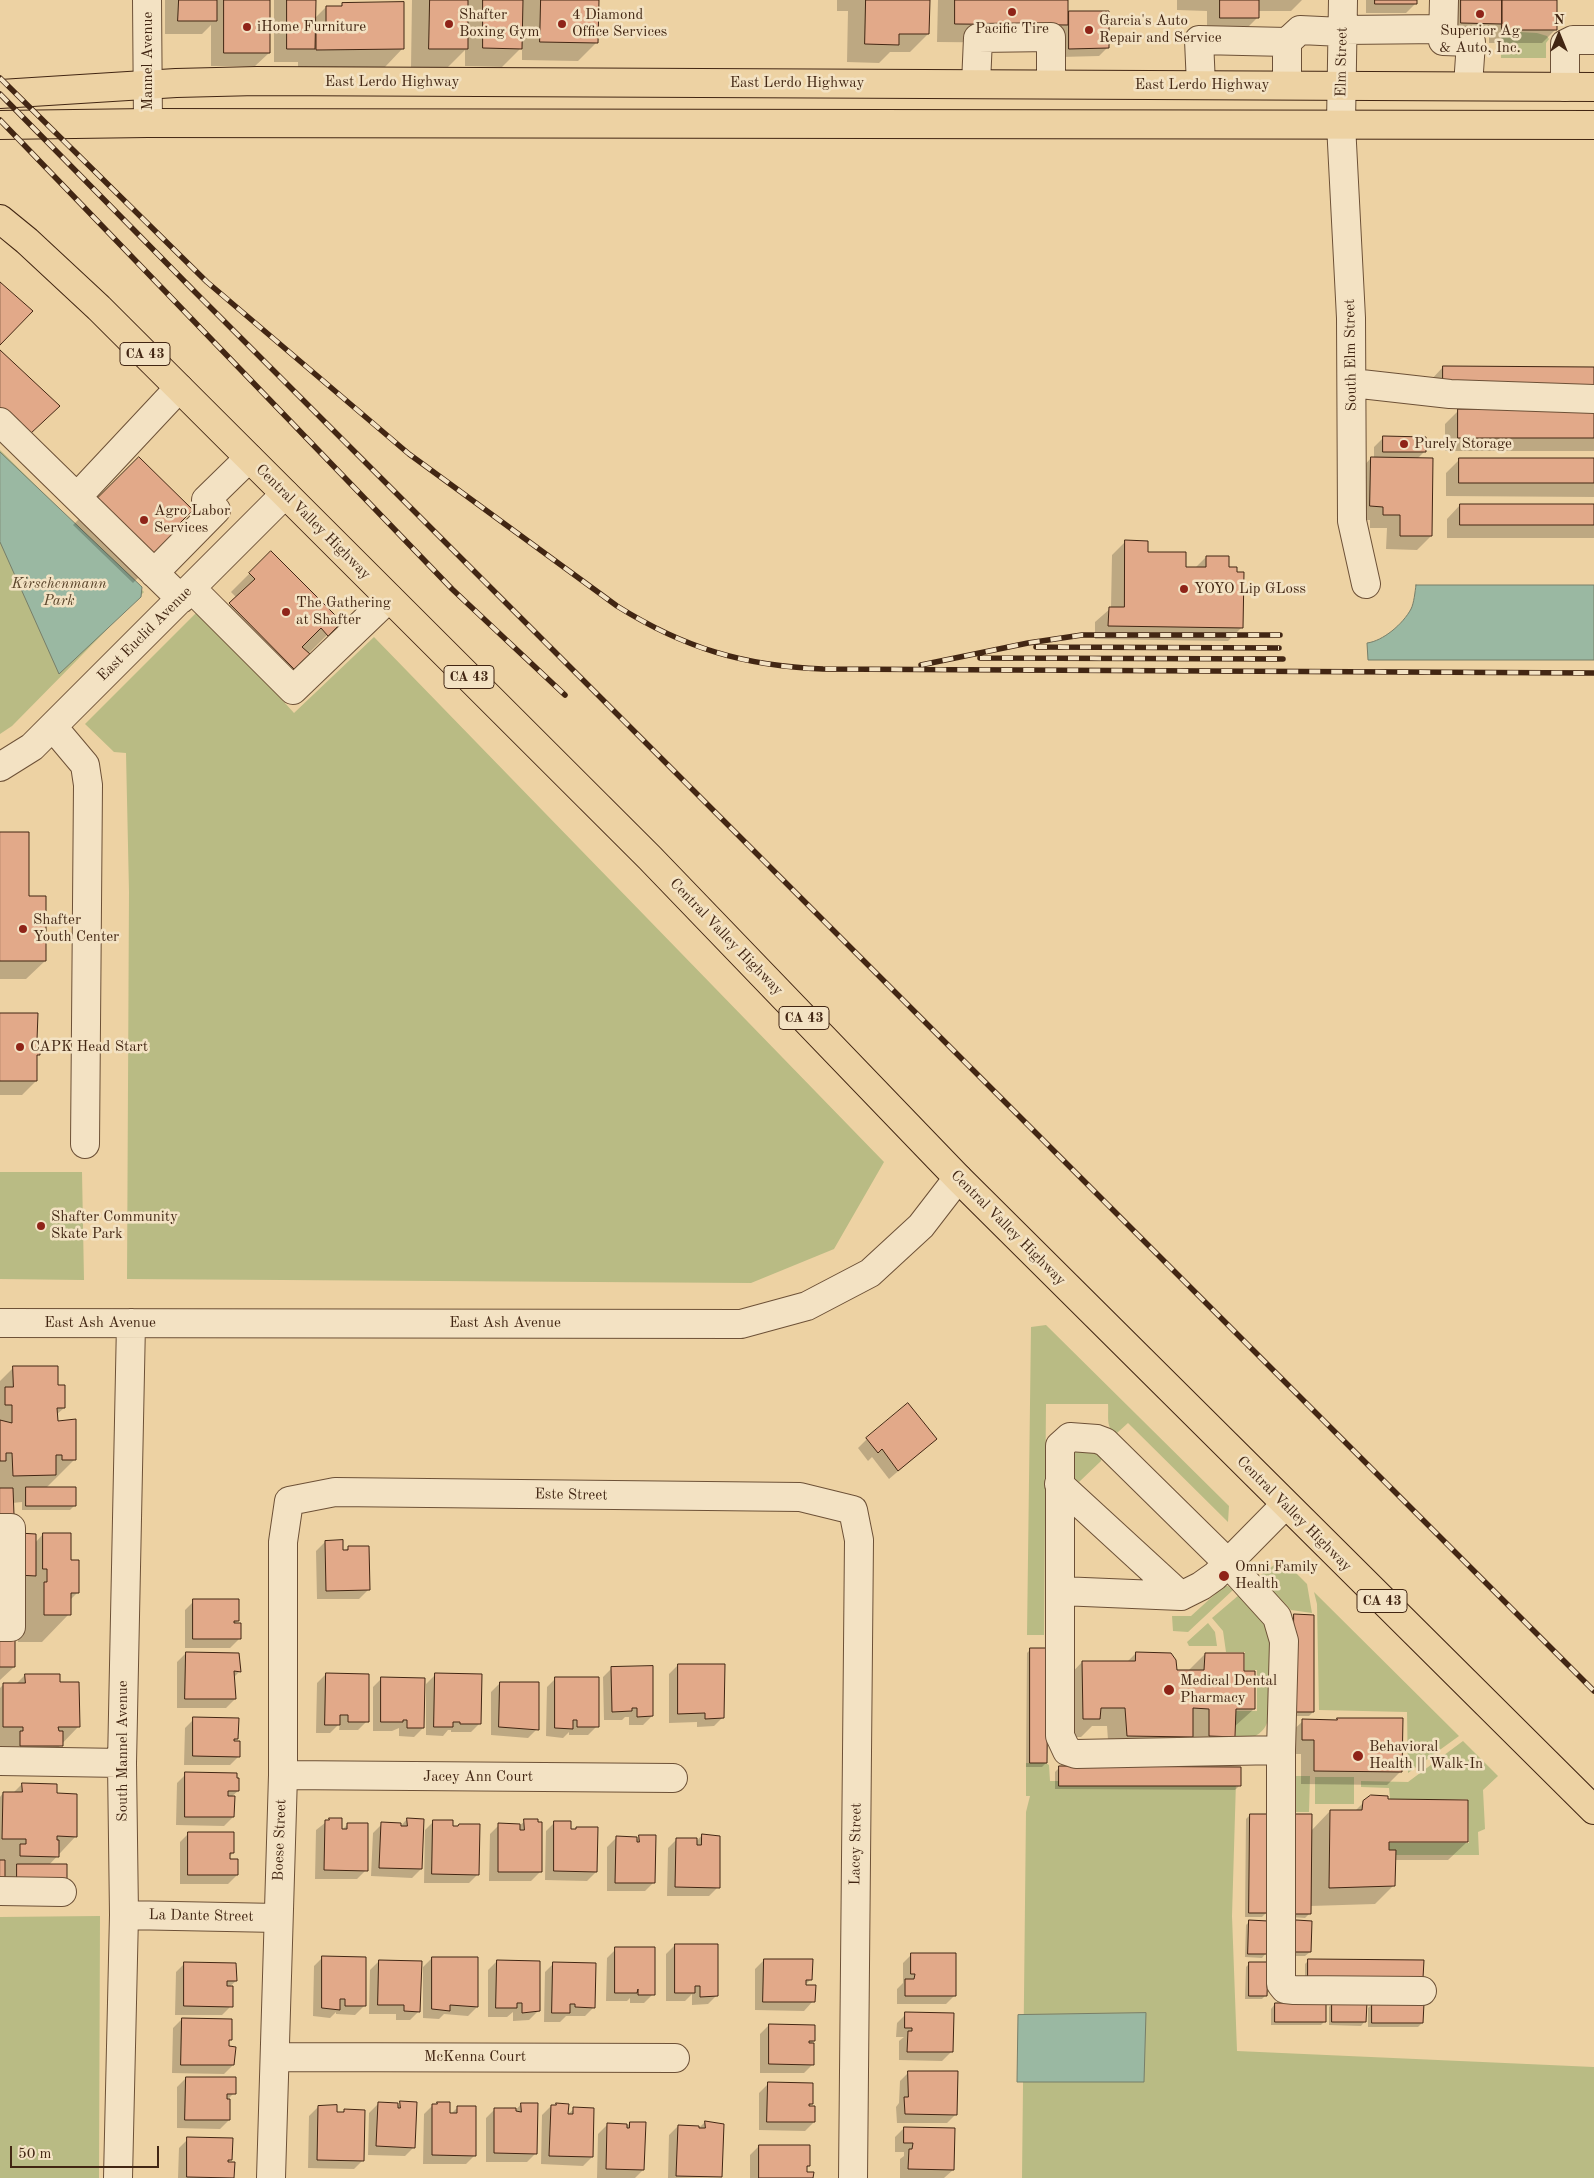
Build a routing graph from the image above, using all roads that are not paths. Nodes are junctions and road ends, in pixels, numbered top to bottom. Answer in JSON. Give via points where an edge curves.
{"nodes":[{"id":1,"x":147,"y":0,"type":"edge"},
{"id":2,"x":1342,"y":0,"type":"edge"},
{"id":3,"x":1444,"y":0,"type":"edge"},
{"id":4,"x":1444,"y":29,"type":"junction"},
{"id":5,"x":1342,"y":31,"type":"junction"},
{"id":6,"x":1594,"y":40,"type":"edge"},
{"id":7,"x":1287,"y":42,"type":"junction"},
{"id":8,"x":147,"y":84,"type":"junction"},
{"id":9,"x":976,"y":84,"type":"junction"},
{"id":10,"x":1052,"y":84,"type":"junction"},
{"id":11,"x":1201,"y":85,"type":"junction"},
{"id":12,"x":1287,"y":85,"type":"junction"},
{"id":13,"x":1341,"y":85,"type":"junction"},
{"id":14,"x":1468,"y":86,"type":"junction"},
{"id":15,"x":1565,"y":86,"type":"junction"},
{"id":16,"x":1594,"y":87,"type":"edge"},
{"id":17,"x":0,"y":94,"type":"edge"},
{"id":18,"x":148,"y":122,"type":"junction"},
{"id":19,"x":1341,"y":124,"type":"junction"},
{"id":20,"x":0,"y":125,"type":"edge"},
{"id":21,"x":1594,"y":125,"type":"edge"},
{"id":22,"x":0,"y":219,"type":"edge"},
{"id":23,"x":1352,"y":383,"type":"junction"},
{"id":24,"x":179,"y":388,"type":"junction"},
{"id":25,"x":1594,"y":399,"type":"edge"},
{"id":26,"x":0,"y":422,"type":"edge"},
{"id":27,"x":249,"y":458,"type":"junction"},
{"id":28,"x":285,"y":494,"type":"junction"},
{"id":29,"x":77,"y":497,"type":"junction"},
{"id":30,"x":154,"y":573,"type":"junction"},
{"id":31,"x":1366,"y":584,"type":"dead end"},
{"id":32,"x":186,"y":594,"type":"junction"},
{"id":33,"x":389,"y":598,"type":"junction"},
{"id":34,"x":53,"y":727,"type":"junction"},
{"id":35,"x":0,"y":767,"type":"edge"},
{"id":36,"x":85,"y":1144,"type":"dead end"},
{"id":37,"x":958,"y":1178,"type":"junction"},
{"id":38,"x":0,"y":1323,"type":"edge"},
{"id":39,"x":131,"y":1323,"type":"junction"},
{"id":40,"x":1059,"y":1484,"type":"junction"},
{"id":41,"x":289,"y":1502,"type":"joint"},
{"id":42,"x":1286,"y":1505,"type":"junction"},
{"id":43,"x":853,"y":1510,"type":"joint"},
{"id":44,"x":0,"y":1528,"type":"edge"},
{"id":45,"x":1228,"y":1563,"type":"junction"},
{"id":46,"x":1060,"y":1591,"type":"junction"},
{"id":47,"x":1181,"y":1596,"type":"junction"},
{"id":48,"x":0,"y":1627,"type":"edge"},
{"id":49,"x":1281,"y":1750,"type":"junction"},
{"id":50,"x":0,"y":1762,"type":"edge"},
{"id":51,"x":122,"y":1762,"type":"junction"},
{"id":52,"x":283,"y":1775,"type":"junction"},
{"id":53,"x":672,"y":1778,"type":"dead end"},
{"id":54,"x":1594,"y":1810,"type":"edge"},
{"id":55,"x":0,"y":1891,"type":"edge"},
{"id":56,"x":62,"y":1892,"type":"dead end"},
{"id":57,"x":124,"y":1915,"type":"junction"},
{"id":58,"x":278,"y":1918,"type":"junction"},
{"id":59,"x":1422,"y":1991,"type":"dead end"},
{"id":60,"x":275,"y":2057,"type":"junction"},
{"id":61,"x":675,"y":2058,"type":"dead end"},
{"id":62,"x":118,"y":2178,"type":"edge"},
{"id":63,"x":271,"y":2178,"type":"edge"},
{"id":64,"x":853,"y":2178,"type":"edge"}],
"edges":[{"from":1,"to":8,"type":"street","name":"Mannel Avenue"},
{"from":2,"to":5,"type":"street","name":"Elm Street"},
{"from":3,"to":4,"type":"street"},
{"from":4,"to":5,"type":"street"},
{"from":4,"to":14,"type":"street","via":[[1443,41],[1471,42]]},
{"from":5,"to":7,"type":"street","via":[[1300,30]]},
{"from":5,"to":13,"type":"street","name":"Elm Street"},
{"from":6,"to":15,"type":"street","via":[[1573,40],[1565,44]]},
{"from":7,"to":11,"type":"street","via":[[1199,40]]},
{"from":7,"to":12,"type":"street"},
{"from":8,"to":9,"type":"main road","name":"East Lerdo Highway","via":[[257,81]]},
{"from":8,"to":17,"type":"main road","name":"East Lerdo Highway"},
{"from":8,"to":18,"type":"street","name":"Mannel Avenue"},
{"from":9,"to":10,"type":"main road","name":"East Lerdo Highway"},
{"from":9,"to":10,"type":"street","via":[[978,38],[1051,37]]},
{"from":10,"to":11,"type":"main road","name":"East Lerdo Highway"},
{"from":11,"to":12,"type":"main road","name":"East Lerdo Highway"},
{"from":12,"to":13,"type":"main road","name":"East Lerdo Highway"},
{"from":13,"to":14,"type":"main road","name":"East Lerdo Highway"},
{"from":13,"to":19,"type":"street","name":"Elm Street"},
{"from":14,"to":15,"type":"main road","name":"East Lerdo Highway"},
{"from":15,"to":16,"type":"main road","name":"East Lerdo Highway"},
{"from":18,"to":19,"type":"main road"},
{"from":18,"to":20,"type":"main road"},
{"from":19,"to":21,"type":"main road"},
{"from":19,"to":23,"type":"street","name":"South Elm Street"},
{"from":22,"to":24,"type":"main road","name":"Central Valley Highway","number":"CA 43","via":[[99,308]]},
{"from":23,"to":25,"type":"street","via":[[1450,394]]},
{"from":23,"to":31,"type":"street","name":"South Elm Street","via":[[1352,521]]},
{"from":24,"to":27,"type":"main road","name":"Central Valley Highway","number":"CA 43"},
{"from":24,"to":29,"type":"street"},
{"from":26,"to":29,"type":"street"},
{"from":27,"to":28,"type":"main road","name":"Central Valley Highway","number":"CA 43"},
{"from":27,"to":30,"type":"street","via":[[206,500],[216,510]]},
{"from":28,"to":32,"type":"street","name":"East Euclid Avenue"},
{"from":28,"to":33,"type":"main road","name":"Central Valley Highway","number":"CA 43"},
{"from":29,"to":30,"type":"street"},
{"from":30,"to":32,"type":"street"},
{"from":32,"to":33,"type":"street","via":[[293,690]]},
{"from":32,"to":34,"type":"street","name":"East Euclid Avenue"},
{"from":33,"to":37,"type":"main road","name":"Central Valley Highway","number":"CA 43","via":[[650,858]]},
{"from":34,"to":35,"type":"street","name":"East Euclid Avenue","via":[[32,747]]},
{"from":34,"to":36,"type":"street","via":[[85,765],[88,785]]},
{"from":37,"to":39,"type":"street","name":"East Ash Avenue","via":[[921,1226],[870,1273],[807,1306],[741,1324]]},
{"from":37,"to":42,"type":"main road","name":"Central Valley Highway","number":"CA 43"},
{"from":38,"to":39,"type":"street","name":"East Ash Avenue"},
{"from":39,"to":51,"type":"street","name":"South Mannel Avenue"},
{"from":40,"to":45,"type":"street","via":[[1060,1446],[1066,1440],[1077,1437],[1105,1442]]},
{"from":40,"to":46,"type":"street"},
{"from":40,"to":47,"type":"street"},
{"from":41,"to":43,"type":"street","name":"Este Street","via":[[335,1492],[800,1497]]},
{"from":41,"to":52,"type":"street","name":"Boese Street","via":[[283,1542]]},
{"from":42,"to":45,"type":"street"},
{"from":42,"to":54,"type":"main road","name":"Central Valley Highway","number":"CA 43"},
{"from":43,"to":64,"type":"street","name":"Lacey Street","via":[[859,1540]]},
{"from":44,"to":48,"type":"street","via":[[11,1528],[11,1627]]},
{"from":45,"to":47,"type":"street","via":[[1201,1586]]},
{"from":45,"to":49,"type":"street","via":[[1277,1617],[1282,1630]]},
{"from":46,"to":47,"type":"street"},
{"from":46,"to":49,"type":"street","via":[[1060,1736],[1067,1751],[1076,1754]]},
{"from":49,"to":59,"type":"street","via":[[1282,1984],[1285,1989],[1294,1990]]},
{"from":50,"to":51,"type":"street"},
{"from":51,"to":57,"type":"street","name":"South Mannel Avenue"},
{"from":52,"to":53,"type":"street","name":"Jacey Ann Court"},
{"from":52,"to":58,"type":"street","name":"Boese Street"},
{"from":55,"to":56,"type":"street"},
{"from":57,"to":58,"type":"street","name":"La Dante Street"},
{"from":57,"to":62,"type":"street","name":"South Mannel Avenue"},
{"from":58,"to":60,"type":"street","name":"Boese Street"},
{"from":60,"to":61,"type":"street","name":"McKenna Court"},
{"from":60,"to":63,"type":"street","name":"Boese Street"}]}
